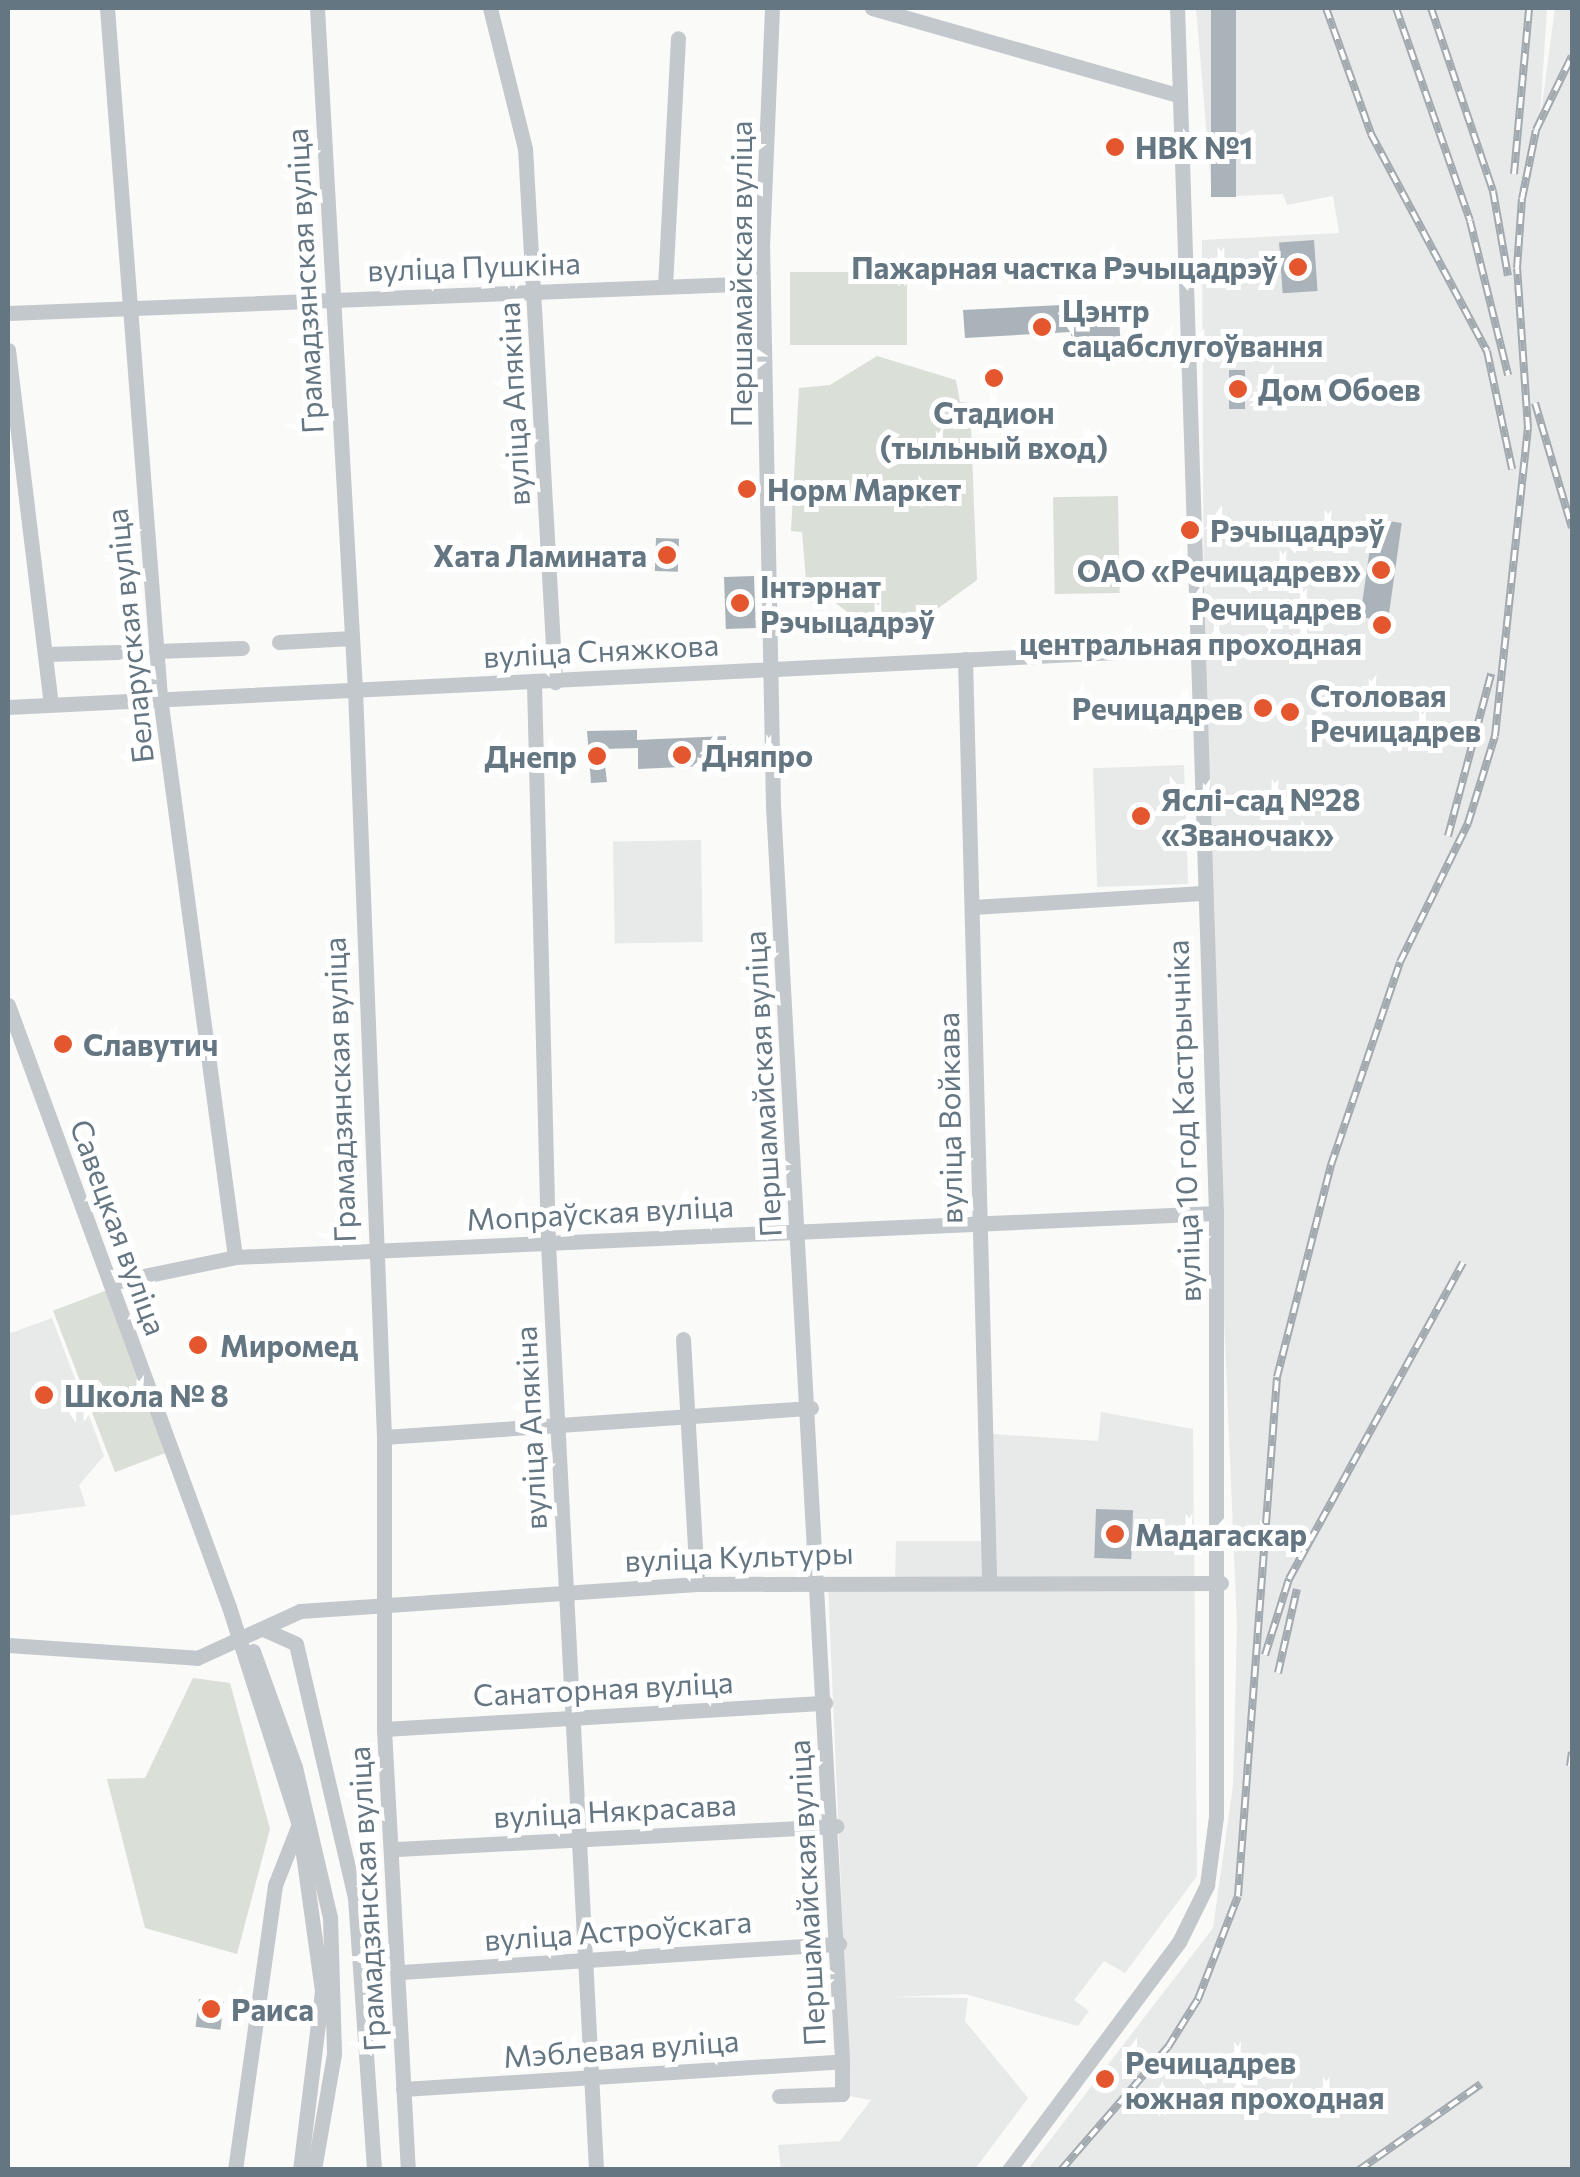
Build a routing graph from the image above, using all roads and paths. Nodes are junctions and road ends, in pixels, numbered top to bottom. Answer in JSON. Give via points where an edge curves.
{"nodes":[{"id":1,"x":107,"y":8,"type":"edge"},
{"id":2,"x":317,"y":8,"type":"edge"},
{"id":3,"x":490,"y":8,"type":"edge"},
{"id":4,"x":772,"y":8,"type":"edge"},
{"id":5,"x":872,"y":8,"type":"edge"},
{"id":6,"x":1177,"y":8,"type":"edge"},
{"id":7,"x":678,"y":38,"type":"dead end"},
{"id":8,"x":1178,"y":95,"type":"junction"},
{"id":9,"x":762,"y":282,"type":"junction"},
{"id":10,"x":665,"y":286,"type":"junction"},
{"id":11,"x":534,"y":291,"type":"junction"},
{"id":12,"x":332,"y":299,"type":"junction"},
{"id":13,"x":125,"y":306,"type":"junction"},
{"id":14,"x":8,"y":313,"type":"edge"},
{"id":15,"x":8,"y":350,"type":"edge"},
{"id":16,"x":352,"y":638,"type":"junction"},
{"id":17,"x":279,"y":642,"type":"dead end"},
{"id":18,"x":242,"y":648,"type":"dead end"},
{"id":19,"x":1197,"y":648,"type":"junction"},
{"id":20,"x":156,"y":651,"type":"junction"},
{"id":21,"x":118,"y":652,"type":"dead end"},
{"id":22,"x":45,"y":654,"type":"junction"},
{"id":23,"x":965,"y":659,"type":"junction"},
{"id":24,"x":775,"y":667,"type":"junction"},
{"id":25,"x":556,"y":682,"type":"junction"},
{"id":26,"x":534,"y":683,"type":"junction"},
{"id":27,"x":356,"y":689,"type":"junction"},
{"id":28,"x":160,"y":697,"type":"junction"},
{"id":29,"x":51,"y":703,"type":"junction"},
{"id":30,"x":8,"y":707,"type":"edge"},
{"id":31,"x":1202,"y":892,"type":"junction"},
{"id":32,"x":973,"y":906,"type":"junction"},
{"id":33,"x":8,"y":1005,"type":"edge"},
{"id":34,"x":1216,"y":1213,"type":"junction"},
{"id":35,"x":978,"y":1220,"type":"junction"},
{"id":36,"x":798,"y":1228,"type":"junction"},
{"id":37,"x":548,"y":1244,"type":"junction"},
{"id":38,"x":374,"y":1251,"type":"junction"},
{"id":39,"x":235,"y":1256,"type":"junction"},
{"id":40,"x":110,"y":1284,"type":"junction"},
{"id":41,"x":683,"y":1339,"type":"dead end"},
{"id":42,"x":811,"y":1408,"type":"junction"},
{"id":43,"x":686,"y":1420,"type":"junction"},
{"id":44,"x":556,"y":1426,"type":"junction"},
{"id":45,"x":384,"y":1437,"type":"junction"},
{"id":46,"x":989,"y":1576,"type":"junction"},
{"id":47,"x":819,"y":1579,"type":"junction"},
{"id":48,"x":1221,"y":1583,"type":"junction"},
{"id":49,"x":697,"y":1584,"type":"junction"},
{"id":50,"x":567,"y":1592,"type":"junction"},
{"id":51,"x":382,"y":1604,"type":"junction"},
{"id":52,"x":263,"y":1629,"type":"junction"},
{"id":53,"x":240,"y":1638,"type":"junction"},
{"id":54,"x":8,"y":1644,"type":"edge"},
{"id":55,"x":825,"y":1703,"type":"junction"},
{"id":56,"x":570,"y":1718,"type":"junction"},
{"id":57,"x":384,"y":1728,"type":"junction"},
{"id":58,"x":299,"y":1825,"type":"junction"},
{"id":59,"x":836,"y":1826,"type":"junction"},
{"id":60,"x":581,"y":1838,"type":"junction"},
{"id":61,"x":397,"y":1850,"type":"junction"},
{"id":62,"x":312,"y":1884,"type":"junction"},
{"id":63,"x":274,"y":1885,"type":"junction"},
{"id":64,"x":839,"y":1944,"type":"junction"},
{"id":65,"x":586,"y":1958,"type":"junction"},
{"id":66,"x":401,"y":1972,"type":"junction"},
{"id":67,"x":842,"y":2061,"type":"junction"},
{"id":68,"x":592,"y":2079,"type":"junction"},
{"id":69,"x":403,"y":2088,"type":"junction"},
{"id":70,"x":779,"y":2096,"type":"dead end"},
{"id":71,"x":235,"y":2170,"type":"edge"},
{"id":72,"x":300,"y":2170,"type":"edge"},
{"id":73,"x":314,"y":2170,"type":"edge"},
{"id":74,"x":374,"y":2170,"type":"edge"},
{"id":75,"x":408,"y":2170,"type":"edge"},
{"id":76,"x":596,"y":2170,"type":"edge"},
{"id":77,"x":1009,"y":2170,"type":"edge"}],
"edges":[{"from":1,"to":13,"type":"street","name":"Беларуская вуліца"},
{"from":2,"to":12,"type":"street","name":"Грамадзянская вуліца"},
{"from":3,"to":11,"type":"street","name":"вуліца Апякіна","via":[[526,148]]},
{"from":4,"to":9,"type":"street","name":"Першамайская вуліца"},
{"from":5,"to":8,"type":"street"},
{"from":6,"to":8,"type":"street","name":"вуліца 10 год Кастрычніка"},
{"from":7,"to":10,"type":"street"},
{"from":8,"to":19,"type":"street","name":"вуліца 10 год Кастрычніка"},
{"from":9,"to":10,"type":"street","name":"вуліца Пушкіна"},
{"from":9,"to":24,"type":"street","name":"Першамайская вуліца"},
{"from":10,"to":11,"type":"street","name":"вуліца Пушкіна"},
{"from":11,"to":12,"type":"street","name":"вуліца Пушкіна"},
{"from":11,"to":25,"type":"street","name":"вуліца Апякіна"},
{"from":12,"to":13,"type":"street","name":"вуліца Пушкіна"},
{"from":12,"to":16,"type":"street","name":"Грамадзянская вуліца"},
{"from":13,"to":14,"type":"street","name":"вуліца Пушкіна"},
{"from":13,"to":20,"type":"street","name":"Беларуская вуліца"},
{"from":15,"to":22,"type":"street"},
{"from":16,"to":17,"type":"street"},
{"from":16,"to":27,"type":"street","name":"Грамадзянская вуліца"},
{"from":18,"to":20,"type":"street"},
{"from":19,"to":23,"type":"street","name":"вуліца Сняжкова"},
{"from":19,"to":31,"type":"street","name":"вуліца 10 год Кастрычніка"},
{"from":20,"to":28,"type":"street","name":"Беларуская вуліца"},
{"from":21,"to":22,"type":"street"},
{"from":22,"to":29,"type":"street"},
{"from":23,"to":24,"type":"street","name":"вуліца Сняжкова"},
{"from":23,"to":32,"type":"street","name":"вуліца Войкава"},
{"from":24,"to":25,"type":"street","name":"вуліца Сняжкова"},
{"from":24,"to":36,"type":"street","name":"Першамайская вуліца","via":[[773,806]]},
{"from":25,"to":26,"type":"street","name":"вуліца Сняжкова"},
{"from":26,"to":27,"type":"street","name":"вуліца Сняжкова"},
{"from":26,"to":37,"type":"street","name":"вуліца Апякіна"},
{"from":27,"to":28,"type":"street","name":"вуліца Сняжкова"},
{"from":27,"to":38,"type":"street","name":"Грамадзянская вуліца"},
{"from":28,"to":29,"type":"street","name":"вуліца Сняжкова"},
{"from":28,"to":39,"type":"street","name":"Беларуская вуліца"},
{"from":29,"to":30,"type":"street","name":"вуліца Сняжкова"},
{"from":31,"to":32,"type":"street"},
{"from":31,"to":34,"type":"street","name":"вуліца 10 год Кастрычніка"},
{"from":32,"to":35,"type":"street","name":"вуліца Войкава"},
{"from":33,"to":40,"type":"street","name":"Савецкая вуліца"},
{"from":34,"to":35,"type":"street","name":"Мопраўская вуліца"},
{"from":34,"to":48,"type":"street","name":"вуліца 10 год Кастрычніка"},
{"from":35,"to":36,"type":"street","name":"Мопраўская вуліца"},
{"from":35,"to":46,"type":"street","name":"вуліца Войкава"},
{"from":36,"to":37,"type":"street","name":"Мопраўская вуліца"},
{"from":36,"to":42,"type":"street","name":"Першамайская вуліца"},
{"from":37,"to":38,"type":"street","name":"Мопраўская вуліца"},
{"from":37,"to":44,"type":"street","name":"вуліца Апякіна"},
{"from":38,"to":39,"type":"street","name":"Мопраўская вуліца"},
{"from":38,"to":45,"type":"street","name":"Грамадзянская вуліца"},
{"from":39,"to":40,"type":"street","name":"Мопраўская вуліца"},
{"from":40,"to":53,"type":"street","name":"Савецкая вуліца"},
{"from":41,"to":43,"type":"street"},
{"from":42,"to":43,"type":"street"},
{"from":42,"to":47,"type":"street","name":"Першамайская вуліца"},
{"from":43,"to":44,"type":"street"},
{"from":43,"to":49,"type":"street"},
{"from":44,"to":45,"type":"street"},
{"from":44,"to":50,"type":"street","name":"вуліца Апякіна"},
{"from":45,"to":51,"type":"street","name":"Грамадзянская вуліца"},
{"from":46,"to":47,"type":"street","name":"вуліца Культуры"},
{"from":46,"to":48,"type":"street","name":"вуліца Культуры"},
{"from":47,"to":49,"type":"street","name":"вуліца Культуры"},
{"from":47,"to":55,"type":"street","name":"Першамайская вуліца"},
{"from":48,"to":77,"type":"street","name":"вуліца 10 год Кастрычніка","via":[[1216,1818],[1200,1903]]},
{"from":49,"to":50,"type":"street","name":"вуліца Культуры"},
{"from":50,"to":51,"type":"street","name":"вуліца Культуры"},
{"from":50,"to":56,"type":"street","name":"вуліца Апякіна"},
{"from":51,"to":52,"type":"street","name":"вуліца Культуры","via":[[300,1610]]},
{"from":51,"to":57,"type":"street","name":"Грамадзянская вуліца"},
{"from":52,"to":53,"type":"street","name":"вуліца Культуры"},
{"from":52,"to":74,"type":"street","via":[[296,1644],[355,1897]]},
{"from":53,"to":54,"type":"street","name":"вуліца Культуры","via":[[197,1658]]},
{"from":53,"to":58,"type":"street","name":"Савецкая вуліца"},
{"from":53,"to":73,"type":"street","name":"Савецкая вуліца","via":[[282,1725],[330,1917],[334,2054]]},
{"from":55,"to":56,"type":"street","name":"Санаторная вуліца"},
{"from":55,"to":59,"type":"street","name":"Першамайская вуліца"},
{"from":56,"to":57,"type":"street","name":"Санаторная вуліца"},
{"from":56,"to":60,"type":"street","name":"вуліца Апякіна"},
{"from":57,"to":61,"type":"street","name":"Грамадзянская вуліца"},
{"from":58,"to":62,"type":"street","name":"Савецкая вуліца"},
{"from":58,"to":63,"type":"street"},
{"from":59,"to":60,"type":"street","name":"вуліца Някрасава"},
{"from":59,"to":64,"type":"street","name":"Першамайская вуліца"},
{"from":60,"to":61,"type":"street","name":"вуліца Някрасава"},
{"from":60,"to":65,"type":"street","name":"вуліца Апякіна"},
{"from":61,"to":66,"type":"street","name":"Грамадзянская вуліца"},
{"from":62,"to":63,"type":"street","via":[[285,1876]]},
{"from":62,"to":72,"type":"street","name":"Савецкая вуліца","via":[[321,2026]]},
{"from":63,"to":71,"type":"street"},
{"from":64,"to":65,"type":"street","name":"вуліца Астроўскага"},
{"from":64,"to":67,"type":"street","name":"Першамайская вуліца"},
{"from":65,"to":66,"type":"street","name":"вуліца Астроўскага"},
{"from":65,"to":68,"type":"street","name":"вуліца Апякіна"},
{"from":66,"to":69,"type":"street","name":"Грамадзянская вуліца"},
{"from":67,"to":68,"type":"street","name":"Мэблевая вуліца"},
{"from":67,"to":70,"type":"street","name":"Першамайская вуліца","via":[[842,2094]]},
{"from":68,"to":69,"type":"street","name":"Мэблевая вуліца"},
{"from":68,"to":76,"type":"street","name":"вуліца Апякіна"},
{"from":69,"to":75,"type":"street","name":"Грамадзянская вуліца"}]}
